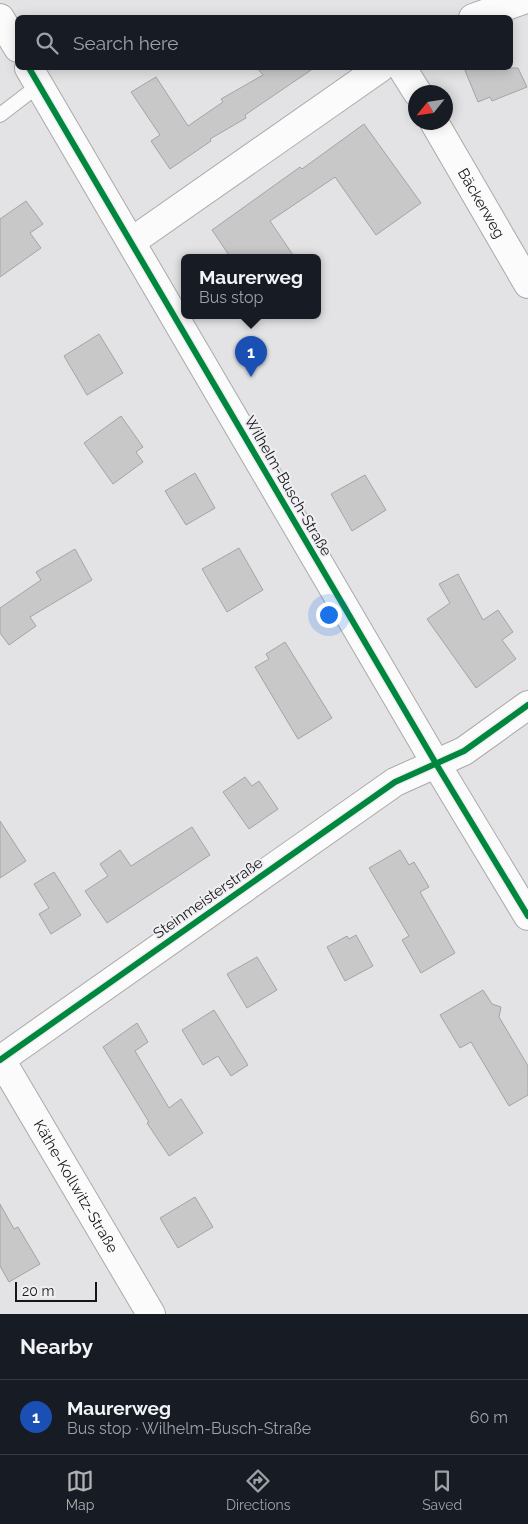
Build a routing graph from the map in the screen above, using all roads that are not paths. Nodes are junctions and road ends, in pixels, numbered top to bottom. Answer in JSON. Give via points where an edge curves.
{"nodes":[{"id":1,"x":523,"y":0,"type":"edge"},
{"id":2,"x":480,"y":15,"type":"edge"},
{"id":3,"x":0,"y":18,"type":"edge"},
{"id":4,"x":15,"y":43,"type":"edge"},
{"id":5,"x":377,"y":70,"type":"edge"},
{"id":6,"x":403,"y":70,"type":"edge"},
{"id":7,"x":34,"y":76,"type":"edge"},
{"id":8,"x":413,"y":85,"type":"edge"},
{"id":9,"x":0,"y":115,"type":"edge"},
{"id":10,"x":439,"y":130,"type":"edge"},
{"id":11,"x":131,"y":242,"type":"junction"},
{"id":12,"x":528,"y":284,"type":"edge"},
{"id":13,"x":528,"y":705,"type":"edge"},
{"id":14,"x":435,"y":762,"type":"junction"},
{"id":15,"x":528,"y":916,"type":"edge"},
{"id":16,"x":0,"y":1059,"type":"edge"},
{"id":17,"x":151,"y":1314,"type":"edge"}],
"edges":[{"from":1,"to":2,"type":"street"},
{"from":3,"to":4,"type":"street"},
{"from":5,"to":11,"type":"street"},
{"from":6,"to":8,"type":"street"},
{"from":7,"to":9,"type":"lane"},
{"from":7,"to":11,"type":"street","name":"Wilhelm-Busch-Straße"},
{"from":10,"to":12,"type":"street","name":"Bäckerweg"},
{"from":11,"to":14,"type":"street","name":"Wilhelm-Busch-Straße"},
{"from":13,"to":14,"type":"street","name":"Steinmeisterstraße","via":[[464,750]]},
{"from":14,"to":15,"type":"street","name":"Wilhelm-Busch-Straße"},
{"from":14,"to":16,"type":"street","name":"Steinmeisterstraße","via":[[394,782]]},
{"from":16,"to":17,"type":"street","name":"Käthe-Kollwitz-Straße"}]}
